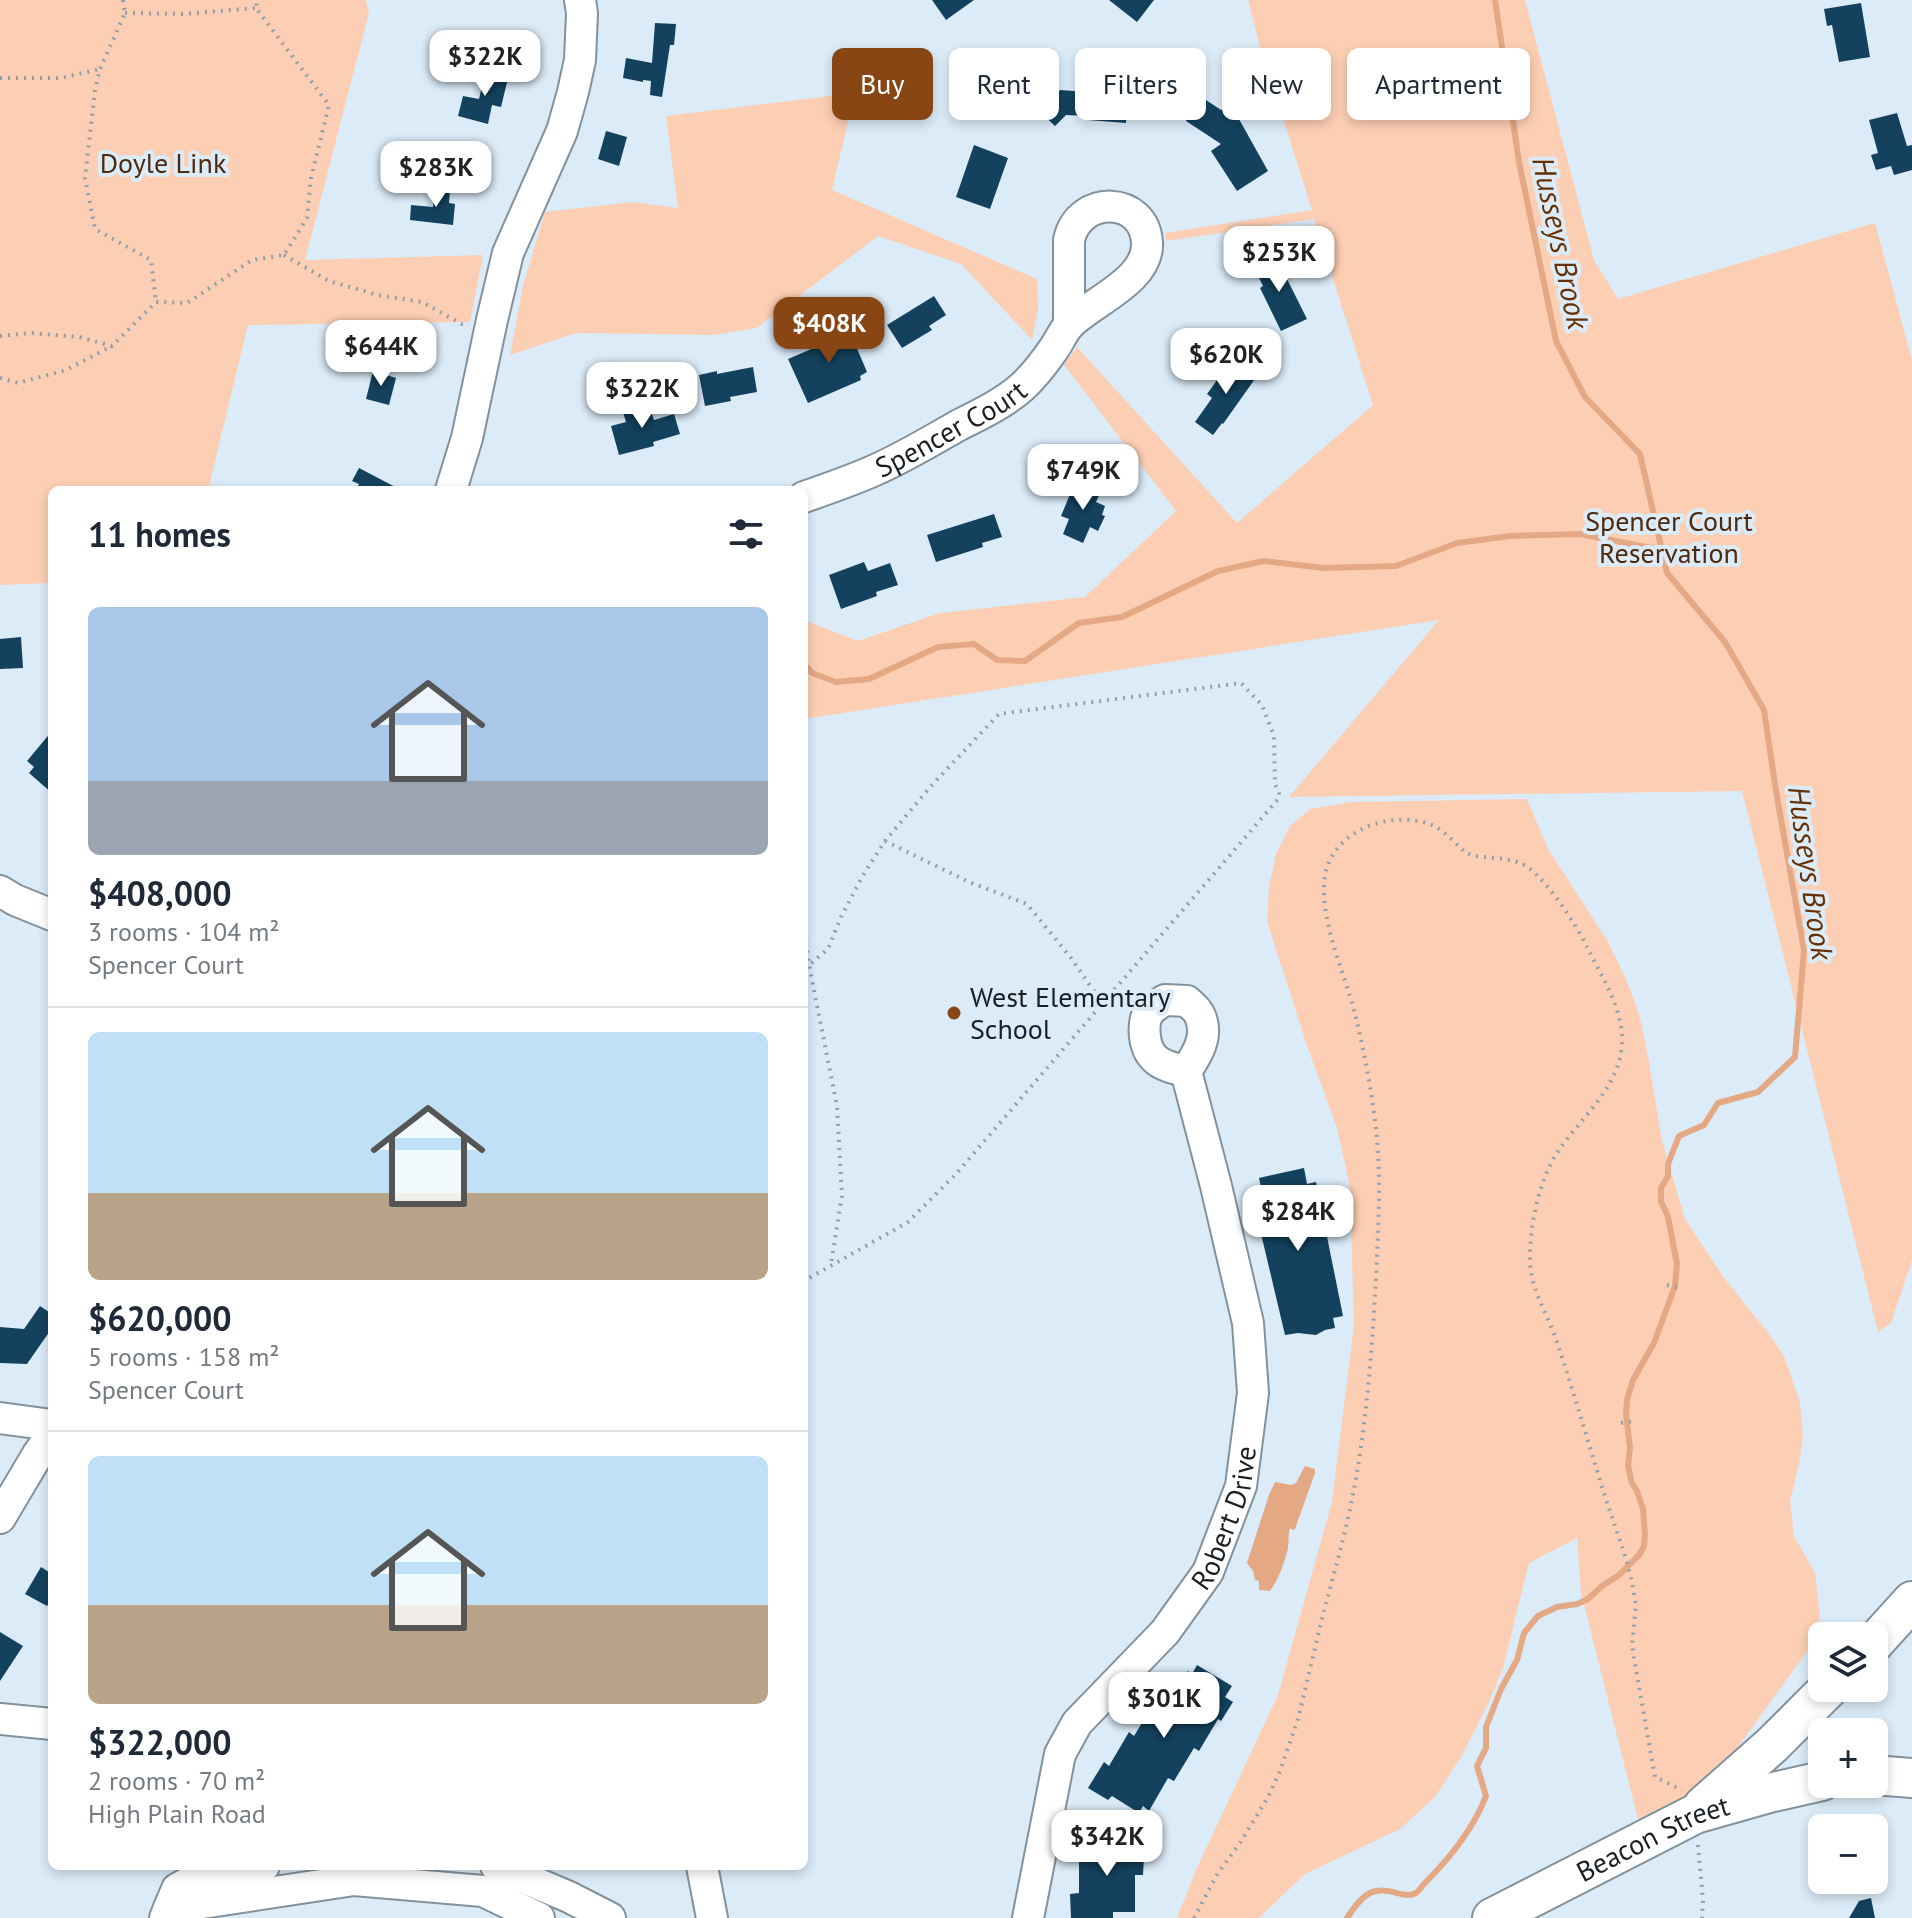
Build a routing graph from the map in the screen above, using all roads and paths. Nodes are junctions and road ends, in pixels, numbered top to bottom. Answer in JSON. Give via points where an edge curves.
{"nodes":[{"id":1,"x":123,"y":0,"type":"edge"},
{"id":2,"x":257,"y":0,"type":"edge"},
{"id":3,"x":580,"y":0,"type":"edge"},
{"id":4,"x":256,"y":8,"type":"junction"},
{"id":5,"x":125,"y":13,"type":"junction"},
{"id":6,"x":100,"y":69,"type":"junction"},
{"id":7,"x":0,"y":78,"type":"edge"},
{"id":8,"x":284,"y":255,"type":"junction"},
{"id":9,"x":156,"y":302,"type":"junction"},
{"id":10,"x":492,"y":320,"type":"junction"},
{"id":11,"x":1069,"y":325,"type":"dead end"},
{"id":12,"x":0,"y":336,"type":"edge"},
{"id":13,"x":112,"y":346,"type":"junction"},
{"id":14,"x":0,"y":378,"type":"edge"},
{"id":15,"x":452,"y":486,"type":"edge"},
{"id":16,"x":808,"y":495,"type":"edge"},
{"id":17,"x":885,"y":841,"type":"junction"},
{"id":18,"x":0,"y":891,"type":"edge"},
{"id":19,"x":48,"y":913,"type":"edge"},
{"id":20,"x":808,"y":964,"type":"edge"},
{"id":21,"x":808,"y":974,"type":"edge"},
{"id":22,"x":1102,"y":1003,"type":"junction"},
{"id":23,"x":1186,"y":1071,"type":"dead end"},
{"id":24,"x":831,"y":1266,"type":"junction"},
{"id":25,"x":808,"y":1279,"type":"edge"},
{"id":26,"x":1667,"y":1285,"type":"dead end"},
{"id":27,"x":1680,"y":1288,"type":"dead end"},
{"id":28,"x":0,"y":1418,"type":"edge"},
{"id":29,"x":1635,"y":1421,"type":"dead end"},
{"id":30,"x":1621,"y":1423,"type":"dead end"},
{"id":31,"x":48,"y":1424,"type":"edge"},
{"id":32,"x":48,"y":1440,"type":"edge"},
{"id":33,"x":0,"y":1518,"type":"edge"},
{"id":34,"x":1912,"y":1601,"type":"edge"},
{"id":35,"x":1888,"y":1628,"type":"edge"},
{"id":36,"x":1815,"y":1702,"type":"edge"},
{"id":37,"x":0,"y":1719,"type":"edge"},
{"id":38,"x":48,"y":1724,"type":"edge"},
{"id":39,"x":1888,"y":1776,"type":"edge"},
{"id":40,"x":1912,"y":1778,"type":"edge"},
{"id":41,"x":1808,"y":1784,"type":"edge"},
{"id":42,"x":1695,"y":1814,"type":"junction"},
{"id":43,"x":234,"y":1870,"type":"edge"},
{"id":44,"x":505,"y":1870,"type":"edge"},
{"id":45,"x":703,"y":1870,"type":"edge"},
{"id":46,"x":167,"y":1913,"type":"edge"},
{"id":47,"x":539,"y":1918,"type":"edge"},
{"id":48,"x":610,"y":1918,"type":"edge"},
{"id":49,"x":712,"y":1918,"type":"edge"},
{"id":50,"x":1028,"y":1918,"type":"edge"},
{"id":51,"x":1194,"y":1918,"type":"edge"},
{"id":52,"x":1492,"y":1918,"type":"edge"},
{"id":53,"x":1702,"y":1918,"type":"edge"}],
"edges":[{"from":1,"to":5,"type":"path"},
{"from":2,"to":4,"type":"path"},
{"from":3,"to":10,"type":"street","via":[[580,60],[573,92],[562,131],[508,253]]},
{"from":4,"to":5,"type":"path"},
{"from":4,"to":8,"type":"path","via":[[329,105],[307,218]]},
{"from":5,"to":6,"type":"path"},
{"from":6,"to":7,"type":"path","via":[[61,78]]},
{"from":6,"to":9,"type":"path","via":[[85,178],[95,229],[151,260]]},
{"from":8,"to":9,"type":"path","via":[[252,260],[187,303]]},
{"from":8,"to":10,"type":"path","via":[[329,281],[422,302],[462,324]]},
{"from":9,"to":13,"type":"path"},
{"from":10,"to":15,"type":"street"},
{"from":11,"to":16,"type":"street","name":"Spencer Court","via":[[1033,377],[1010,397],[887,465]]},
{"from":12,"to":13,"type":"path","via":[[79,337]]},
{"from":13,"to":14,"type":"path","via":[[66,370],[18,383]]},
{"from":17,"to":20,"type":"path","via":[[828,949]]},
{"from":17,"to":22,"type":"path","via":[[1027,904]]},
{"from":17,"to":22,"type":"path","via":[[999,714],[1241,683],[1262,705],[1274,736],[1279,798]]},
{"from":18,"to":19,"type":"street"},
{"from":21,"to":24,"type":"path","via":[[837,1106],[842,1196]]},
{"from":22,"to":24,"type":"path","via":[[956,1174],[908,1222]]},
{"from":23,"to":50,"type":"street","name":"Robert Drive","via":[[1248,1323],[1253,1393],[1241,1486],[1208,1572],[1165,1632],[1077,1723],[1060,1754]]},
{"from":24,"to":25,"type":"path"},
{"from":26,"to":27,"type":"path"},
{"from":28,"to":31,"type":"street"},
{"from":29,"to":30,"type":"path"},
{"from":32,"to":33,"type":"street"},
{"from":34,"to":35,"type":"main road"},
{"from":36,"to":42,"type":"main road"},
{"from":37,"to":38,"type":"street"},
{"from":39,"to":40,"type":"main road"},
{"from":41,"to":42,"type":"main road","name":"Beacon Street"},
{"from":42,"to":51,"type":"path","via":[[1685,1792],[1655,1777],[1632,1645],[1632,1585],[1581,1413],[1532,1278],[1533,1219],[1549,1167],[1606,1088],[1619,1059],[1622,1035],[1615,1008],[1584,940],[1529,867],[1466,853],[1437,827],[1399,820],[1353,833],[1336,849],[1323,885],[1367,1069],[1377,1137],[1375,1297],[1360,1455],[1290,1743],[1268,1797]]},
{"from":42,"to":52,"type":"main road","name":"Beacon Street"},
{"from":42,"to":53,"type":"path"},
{"from":43,"to":46,"type":"street","via":[[197,1878],[177,1889]]},
{"from":44,"to":48,"type":"street"},
{"from":45,"to":49,"type":"street"},
{"from":46,"to":47,"type":"street","via":[[354,1880],[483,1891]]}]}
